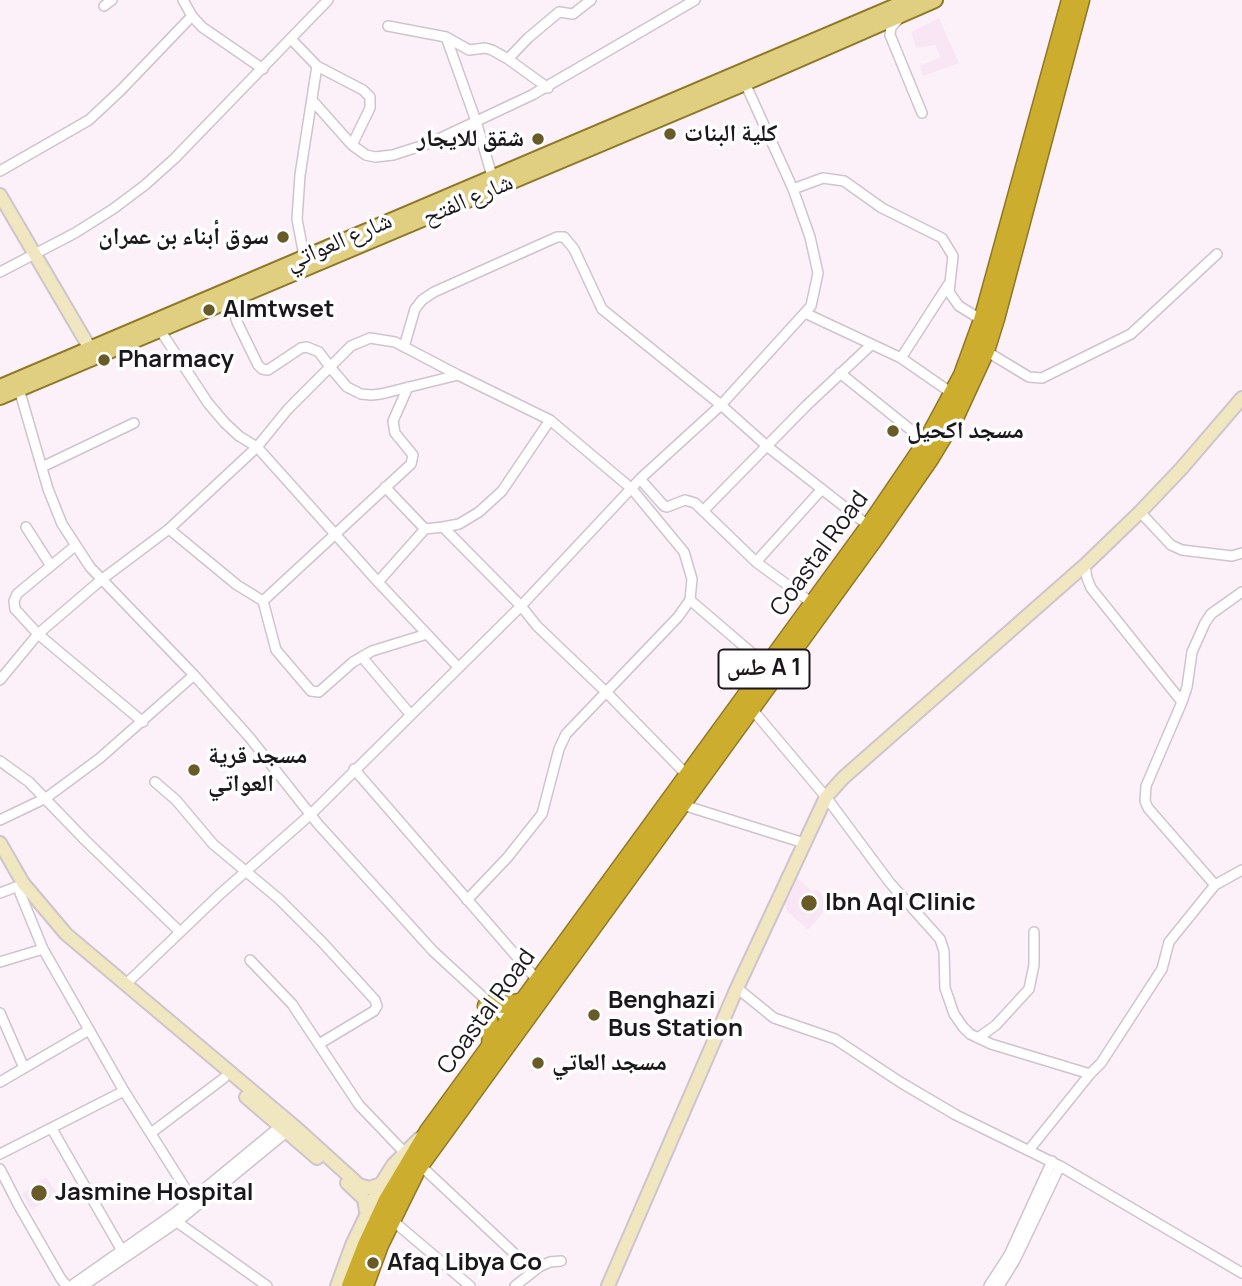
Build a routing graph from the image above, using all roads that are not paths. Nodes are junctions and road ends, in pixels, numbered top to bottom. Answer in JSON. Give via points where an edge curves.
{"nodes":[{"id":1,"x":183,"y":0,"type":"edge"},
{"id":2,"x":327,"y":0,"type":"edge"},
{"id":3,"x":591,"y":0,"type":"edge"},
{"id":4,"x":695,"y":0,"type":"edge"},
{"id":5,"x":910,"y":0,"type":"edge"},
{"id":6,"x":935,"y":0,"type":"edge"},
{"id":7,"x":1060,"y":0,"type":"edge"},
{"id":8,"x":1070,"y":0,"type":"edge"},
{"id":9,"x":1081,"y":0,"type":"edge"},
{"id":10,"x":191,"y":16,"type":"junction"},
{"id":11,"x":898,"y":16,"type":"junction"},
{"id":12,"x":388,"y":26,"type":"dead end"},
{"id":13,"x":1063,"y":26,"type":"junction"},
{"id":14,"x":446,"y":37,"type":"junction"},
{"id":15,"x":291,"y":40,"type":"junction"},
{"id":16,"x":819,"y":44,"type":"junction"},
{"id":17,"x":508,"y":59,"type":"junction"},
{"id":18,"x":317,"y":66,"type":"junction"},
{"id":19,"x":263,"y":69,"type":"junction"},
{"id":20,"x":745,"y":83,"type":"junction"},
{"id":21,"x":548,"y":88,"type":"junction"},
{"id":22,"x":312,"y":100,"type":"junction"},
{"id":23,"x":922,"y":113,"type":"dead end"},
{"id":24,"x":476,"y":121,"type":"junction"},
{"id":25,"x":599,"y":138,"type":"junction"},
{"id":26,"x":352,"y":145,"type":"junction"},
{"id":27,"x":0,"y":171,"type":"edge"},
{"id":28,"x":492,"y":176,"type":"junction"},
{"id":29,"x":793,"y":189,"type":"junction"},
{"id":30,"x":0,"y":195,"type":"edge"},
{"id":31,"x":34,"y":254,"type":"junction"},
{"id":32,"x":1217,"y":254,"type":"dead end"},
{"id":33,"x":304,"y":256,"type":"junction"},
{"id":34,"x":0,"y":272,"type":"edge"},
{"id":35,"x":948,"y":285,"type":"junction"},
{"id":36,"x":229,"y":295,"type":"junction"},
{"id":37,"x":805,"y":313,"type":"junction"},
{"id":38,"x":982,"y":320,"type":"junction"},
{"id":39,"x":160,"y":330,"type":"junction"},
{"id":40,"x":871,"y":345,"type":"junction"},
{"id":41,"x":404,"y":347,"type":"junction"},
{"id":42,"x":986,"y":351,"type":"junction"},
{"id":43,"x":93,"y":352,"type":"junction"},
{"id":44,"x":901,"y":358,"type":"junction"},
{"id":45,"x":330,"y":368,"type":"junction"},
{"id":46,"x":840,"y":373,"type":"junction"},
{"id":47,"x":458,"y":375,"type":"junction"},
{"id":48,"x":0,"y":387,"type":"edge"},
{"id":49,"x":408,"y":387,"type":"junction"},
{"id":50,"x":19,"y":389,"type":"junction"},
{"id":51,"x":953,"y":394,"type":"junction"},
{"id":52,"x":0,"y":397,"type":"edge"},
{"id":53,"x":1242,"y":398,"type":"edge"},
{"id":54,"x":721,"y":405,"type":"junction"},
{"id":55,"x":550,"y":420,"type":"junction"},
{"id":56,"x":134,"y":423,"type":"dead end"},
{"id":57,"x":926,"y":442,"type":"junction"},
{"id":58,"x":257,"y":447,"type":"junction"},
{"id":59,"x":768,"y":447,"type":"junction"},
{"id":60,"x":41,"y":467,"type":"junction"},
{"id":61,"x":640,"y":479,"type":"junction"},
{"id":62,"x":385,"y":487,"type":"junction"},
{"id":63,"x":632,"y":488,"type":"junction"},
{"id":64,"x":822,"y":489,"type":"junction"},
{"id":65,"x":704,"y":510,"type":"junction"},
{"id":66,"x":1140,"y":512,"type":"junction"},
{"id":67,"x":869,"y":526,"type":"junction"},
{"id":68,"x":26,"y":527,"type":"dead end"},
{"id":69,"x":443,"y":527,"type":"junction"},
{"id":70,"x":169,"y":528,"type":"junction"},
{"id":71,"x":425,"y":529,"type":"junction"},
{"id":72,"x":336,"y":535,"type":"junction"},
{"id":73,"x":75,"y":547,"type":"junction"},
{"id":74,"x":1242,"y":553,"type":"edge"},
{"id":75,"x":757,"y":562,"type":"junction"},
{"id":76,"x":1085,"y":565,"type":"junction"},
{"id":77,"x":51,"y":566,"type":"junction"},
{"id":78,"x":102,"y":580,"type":"junction"},
{"id":79,"x":378,"y":582,"type":"junction"},
{"id":80,"x":1242,"y":592,"type":"edge"},
{"id":81,"x":690,"y":600,"type":"junction"},
{"id":82,"x":262,"y":601,"type":"junction"},
{"id":83,"x":812,"y":603,"type":"junction"},
{"id":84,"x":521,"y":606,"type":"junction"},
{"id":85,"x":38,"y":634,"type":"junction"},
{"id":86,"x":427,"y":634,"type":"junction"},
{"id":87,"x":362,"y":657,"type":"junction"},
{"id":88,"x":767,"y":666,"type":"junction"},
{"id":89,"x":458,"y":667,"type":"junction"},
{"id":90,"x":194,"y":676,"type":"junction"},
{"id":91,"x":0,"y":680,"type":"edge"},
{"id":92,"x":606,"y":692,"type":"junction"},
{"id":93,"x":1182,"y":702,"type":"junction"},
{"id":94,"x":751,"y":708,"type":"junction"},
{"id":95,"x":410,"y":714,"type":"junction"},
{"id":96,"x":143,"y":722,"type":"junction"},
{"id":97,"x":0,"y":761,"type":"edge"},
{"id":98,"x":354,"y":769,"type":"junction"},
{"id":99,"x":687,"y":775,"type":"junction"},
{"id":100,"x":155,"y":782,"type":"dead end"},
{"id":101,"x":826,"y":797,"type":"junction"},
{"id":102,"x":46,"y":798,"type":"junction"},
{"id":103,"x":683,"y":805,"type":"junction"},
{"id":104,"x":311,"y":814,"type":"junction"},
{"id":105,"x":0,"y":820,"type":"edge"},
{"id":106,"x":0,"y":843,"type":"edge"},
{"id":107,"x":804,"y":843,"type":"junction"},
{"id":108,"x":0,"y":860,"type":"edge"},
{"id":109,"x":1242,"y":870,"type":"edge"},
{"id":110,"x":246,"y":872,"type":"junction"},
{"id":111,"x":1215,"y":884,"type":"junction"},
{"id":112,"x":18,"y":890,"type":"junction"},
{"id":113,"x":0,"y":893,"type":"edge"},
{"id":114,"x":467,"y":900,"type":"junction"},
{"id":115,"x":180,"y":932,"type":"junction"},
{"id":116,"x":1034,"y":932,"type":"dead end"},
{"id":117,"x":43,"y":949,"type":"junction"},
{"id":118,"x":250,"y":960,"type":"dead end"},
{"id":119,"x":0,"y":962,"type":"edge"},
{"id":120,"x":538,"y":981,"type":"junction"},
{"id":121,"x":126,"y":984,"type":"junction"},
{"id":122,"x":737,"y":988,"type":"junction"},
{"id":123,"x":523,"y":1001,"type":"junction"},
{"id":124,"x":486,"y":1002,"type":"junction"},
{"id":125,"x":0,"y":1013,"type":"edge"},
{"id":126,"x":507,"y":1024,"type":"junction"},
{"id":127,"x":89,"y":1030,"type":"junction"},
{"id":128,"x":978,"y":1038,"type":"junction"},
{"id":129,"x":318,"y":1044,"type":"junction"},
{"id":130,"x":490,"y":1047,"type":"junction"},
{"id":131,"x":24,"y":1068,"type":"junction"},
{"id":132,"x":1090,"y":1074,"type":"junction"},
{"id":133,"x":224,"y":1078,"type":"junction"},
{"id":134,"x":0,"y":1082,"type":"edge"},
{"id":135,"x":124,"y":1091,"type":"junction"},
{"id":136,"x":287,"y":1126,"type":"junction"},
{"id":137,"x":52,"y":1129,"type":"junction"},
{"id":138,"x":428,"y":1131,"type":"junction"},
{"id":139,"x":151,"y":1133,"type":"junction"},
{"id":140,"x":1029,"y":1150,"type":"junction"},
{"id":141,"x":404,"y":1152,"type":"junction"},
{"id":142,"x":0,"y":1154,"type":"edge"},
{"id":143,"x":1056,"y":1163,"type":"junction"},
{"id":144,"x":420,"y":1165,"type":"junction"},
{"id":145,"x":0,"y":1169,"type":"edge"},
{"id":146,"x":381,"y":1184,"type":"junction"},
{"id":147,"x":192,"y":1199,"type":"junction"},
{"id":148,"x":366,"y":1211,"type":"junction"},
{"id":149,"x":392,"y":1220,"type":"junction"},
{"id":150,"x":177,"y":1222,"type":"junction"},
{"id":151,"x":380,"y":1245,"type":"junction"},
{"id":152,"x":121,"y":1249,"type":"junction"},
{"id":153,"x":561,"y":1261,"type":"dead end"},
{"id":154,"x":533,"y":1271,"type":"junction"},
{"id":155,"x":1242,"y":1273,"type":"edge"},
{"id":156,"x":65,"y":1284,"type":"edge"},
{"id":157,"x":83,"y":1286,"type":"edge"},
{"id":158,"x":267,"y":1286,"type":"edge"},
{"id":159,"x":337,"y":1286,"type":"edge"},
{"id":160,"x":351,"y":1286,"type":"edge"},
{"id":161,"x":365,"y":1286,"type":"edge"},
{"id":162,"x":372,"y":1286,"type":"edge"},
{"id":163,"x":470,"y":1286,"type":"edge"},
{"id":164,"x":515,"y":1286,"type":"edge"},
{"id":165,"x":608,"y":1286,"type":"edge"},
{"id":166,"x":989,"y":1286,"type":"edge"},
{"id":167,"x":999,"y":1286,"type":"edge"}],
"edges":[{"from":1,"to":10,"type":"street"},
{"from":2,"to":15,"type":"street"},
{"from":3,"to":17,"type":"street","via":[[573,14],[559,12]]},
{"from":4,"to":21,"type":"street"},
{"from":5,"to":16,"type":"main road","name":"شارع العواتي"},
{"from":6,"to":11,"type":"main road","name":"شارع الفتح"},
{"from":7,"to":13,"type":"highway"},
{"from":8,"to":13,"type":"highway","name":"Coastal Road","number":"طس A 1"},
{"from":9,"to":42,"type":"highway","name":"Coastal Road","number":"طس A 1"},
{"from":10,"to":19,"type":"street"},
{"from":10,"to":27,"type":"street","via":[[89,120]]},
{"from":11,"to":16,"type":"main road","name":"شارع الفتح"},
{"from":11,"to":23,"type":"street","via":[[890,35]]},
{"from":12,"to":14,"type":"street"},
{"from":13,"to":38,"type":"highway","name":"Coastal Road","number":"طس A 1"},
{"from":14,"to":17,"type":"street","via":[[464,48],[485,48]]},
{"from":14,"to":24,"type":"street"},
{"from":15,"to":18,"type":"street"},
{"from":15,"to":19,"type":"street"},
{"from":16,"to":20,"type":"main road","name":"شارع الفتح"},
{"from":16,"to":25,"type":"main road","name":"شارع العواتي"},
{"from":17,"to":21,"type":"street"},
{"from":18,"to":22,"type":"street"},
{"from":18,"to":26,"type":"street","via":[[370,97],[370,108]]},
{"from":19,"to":31,"type":"street","via":[[145,185],[75,233]]},
{"from":20,"to":25,"type":"main road","name":"شارع الفتح"},
{"from":20,"to":29,"type":"street"},
{"from":21,"to":24,"type":"street"},
{"from":22,"to":26,"type":"street"},
{"from":22,"to":33,"type":"street","via":[[297,219]]},
{"from":24,"to":26,"type":"street","via":[[393,155],[366,155]]},
{"from":24,"to":28,"type":"street"},
{"from":25,"to":28,"type":"main road","name":"شارع العواتي"},
{"from":25,"to":36,"type":"main road","name":"شارع الفتح"},
{"from":28,"to":33,"type":"main road","name":"شارع العواتي"},
{"from":29,"to":35,"type":"street","via":[[822,178],[844,181],[882,208],[933,232],[953,256]]},
{"from":29,"to":37,"type":"street","via":[[818,273],[814,297]]},
{"from":30,"to":31,"type":"street"},
{"from":31,"to":34,"type":"street"},
{"from":31,"to":43,"type":"street"},
{"from":32,"to":42,"type":"street","via":[[1131,334],[1042,378],[1029,377]]},
{"from":33,"to":36,"type":"main road","name":"شارع العواتي"},
{"from":35,"to":38,"type":"street","via":[[953,300]]},
{"from":35,"to":44,"type":"street"},
{"from":36,"to":39,"type":"main road","name":"شارع الفتح"},
{"from":36,"to":43,"type":"main road","name":"شارع العواتي"},
{"from":36,"to":45,"type":"street","via":[[237,322],[262,369],[268,370],[307,347],[319,352]]},
{"from":37,"to":40,"type":"street"},
{"from":37,"to":54,"type":"street"},
{"from":38,"to":51,"type":"highway","name":"Coastal Road","number":"طس A 1"},
{"from":39,"to":43,"type":"main road","name":"شارع الفتح"},
{"from":39,"to":58,"type":"street","via":[[225,424]]},
{"from":40,"to":44,"type":"street"},
{"from":40,"to":46,"type":"street"},
{"from":41,"to":45,"type":"street","via":[[378,338],[362,340]]},
{"from":41,"to":47,"type":"street"},
{"from":41,"to":54,"type":"street","via":[[422,300],[564,237],[603,309]]},
{"from":42,"to":94,"type":"highway","name":"Coastal Road","number":"طس A 1","via":[[930,459]]},
{"from":43,"to":48,"type":"main road","name":"شارع العواتي"},
{"from":43,"to":50,"type":"main road","name":"شارع الفتح"},
{"from":44,"to":51,"type":"street"},
{"from":45,"to":49,"type":"street","via":[[347,387],[361,394]]},
{"from":45,"to":58,"type":"street"},
{"from":46,"to":57,"type":"street"},
{"from":46,"to":59,"type":"street"},
{"from":47,"to":49,"type":"street"},
{"from":47,"to":55,"type":"street"},
{"from":49,"to":62,"type":"street","via":[[393,421],[395,433],[413,459]]},
{"from":50,"to":52,"type":"main road","name":"شارع الفتح"},
{"from":50,"to":60,"type":"street"},
{"from":51,"to":57,"type":"highway","name":"Coastal Road","number":"طس A 1"},
{"from":53,"to":66,"type":"street"},
{"from":54,"to":59,"type":"street"},
{"from":54,"to":61,"type":"street"},
{"from":55,"to":63,"type":"street"},
{"from":55,"to":69,"type":"street","via":[[502,491],[479,512]]},
{"from":56,"to":60,"type":"street"},
{"from":57,"to":67,"type":"highway","name":"Coastal Road","number":"طس A 1"},
{"from":58,"to":70,"type":"street"},
{"from":58,"to":72,"type":"street"},
{"from":59,"to":64,"type":"street"},
{"from":59,"to":65,"type":"street"},
{"from":60,"to":73,"type":"street"},
{"from":61,"to":63,"type":"street"},
{"from":61,"to":65,"type":"street","via":[[664,506],[685,500]]},
{"from":62,"to":71,"type":"street"},
{"from":62,"to":72,"type":"street"},
{"from":63,"to":81,"type":"street","via":[[684,552],[692,579]]},
{"from":63,"to":84,"type":"street"},
{"from":64,"to":67,"type":"street"},
{"from":64,"to":75,"type":"street"},
{"from":65,"to":75,"type":"street"},
{"from":66,"to":74,"type":"street","via":[[1171,545],[1182,550]]},
{"from":66,"to":76,"type":"street"},
{"from":67,"to":83,"type":"highway","name":"Coastal Road","number":"طس A 1"},
{"from":68,"to":77,"type":"street"},
{"from":69,"to":71,"type":"street"},
{"from":69,"to":84,"type":"street"},
{"from":70,"to":78,"type":"street"},
{"from":70,"to":82,"type":"street"},
{"from":71,"to":79,"type":"street"},
{"from":72,"to":79,"type":"street"},
{"from":72,"to":82,"type":"street"},
{"from":73,"to":77,"type":"street"},
{"from":73,"to":78,"type":"street"},
{"from":75,"to":83,"type":"street"},
{"from":76,"to":93,"type":"street","via":[[1091,588]]},
{"from":76,"to":101,"type":"street"},
{"from":77,"to":85,"type":"street","via":[[14,601],[15,609]]},
{"from":78,"to":85,"type":"street"},
{"from":78,"to":90,"type":"street"},
{"from":79,"to":86,"type":"street"},
{"from":80,"to":93,"type":"street","via":[[1205,623],[1192,652]]},
{"from":81,"to":88,"type":"street"},
{"from":81,"to":92,"type":"street"},
{"from":82,"to":87,"type":"street","via":[[276,650],[311,691],[319,692]]},
{"from":83,"to":88,"type":"highway","name":"Coastal Road","number":"طس A 1"},
{"from":84,"to":89,"type":"street"},
{"from":84,"to":92,"type":"street"},
{"from":85,"to":91,"type":"street"},
{"from":85,"to":96,"type":"street"},
{"from":86,"to":87,"type":"street"},
{"from":86,"to":89,"type":"street"},
{"from":87,"to":95,"type":"street"},
{"from":88,"to":99,"type":"highway","name":"Coastal Road","number":"طس A 1"},
{"from":89,"to":95,"type":"street"},
{"from":90,"to":96,"type":"street"},
{"from":90,"to":104,"type":"street"},
{"from":92,"to":99,"type":"street"},
{"from":92,"to":114,"type":"street","via":[[566,734],[542,814]]},
{"from":93,"to":111,"type":"street","via":[[1146,786],[1145,801]]},
{"from":94,"to":101,"type":"street"},
{"from":94,"to":103,"type":"highway","name":"Coastal Road","number":"طس A 1"},
{"from":95,"to":98,"type":"street"},
{"from":96,"to":102,"type":"street"},
{"from":97,"to":102,"type":"street"},
{"from":98,"to":104,"type":"street"},
{"from":98,"to":114,"type":"street"},
{"from":99,"to":120,"type":"highway","name":"Coastal Road","number":"طس A 1"},
{"from":100,"to":110,"type":"street"},
{"from":101,"to":107,"type":"street"},
{"from":101,"to":128,"type":"street","via":[[890,883],[940,939],[945,988],[954,1014]]},
{"from":102,"to":105,"type":"street"},
{"from":102,"to":115,"type":"street"},
{"from":103,"to":107,"type":"street"},
{"from":103,"to":144,"type":"highway","name":"Coastal Road","number":"طس A 1"},
{"from":104,"to":110,"type":"street"},
{"from":104,"to":124,"type":"street","via":[[433,951]]},
{"from":106,"to":121,"type":"street","via":[[50,918]]},
{"from":107,"to":122,"type":"street"},
{"from":108,"to":112,"type":"street"},
{"from":109,"to":111,"type":"street"},
{"from":110,"to":115,"type":"street"},
{"from":110,"to":129,"type":"street","via":[[323,943],[376,1003],[374,1011]]},
{"from":111,"to":132,"type":"street","via":[[1169,942],[1161,969],[1121,1035]]},
{"from":112,"to":113,"type":"street"},
{"from":112,"to":117,"type":"street"},
{"from":112,"to":133,"type":"street","via":[[64,942]]},
{"from":114,"to":120,"type":"street"},
{"from":115,"to":121,"type":"street"},
{"from":116,"to":128,"type":"street","via":[[1028,989]]},
{"from":117,"to":119,"type":"street"},
{"from":117,"to":127,"type":"street"},
{"from":118,"to":129,"type":"street","via":[[292,1004]]},
{"from":120,"to":123,"type":"highway","name":"Coastal Road","number":"طس A 1"},
{"from":121,"to":136,"type":"street"},
{"from":122,"to":140,"type":"street","via":[[774,1018],[835,1039],[956,1115]]},
{"from":122,"to":165,"type":"street"},
{"from":123,"to":124,"type":"highway"},
{"from":123,"to":126,"type":"highway","name":"Coastal Road","number":"طس A 1"},
{"from":124,"to":126,"type":"street"},
{"from":124,"to":130,"type":"highway"},
{"from":125,"to":131,"type":"street"},
{"from":126,"to":130,"type":"highway","name":"Coastal Road","number":"طس A 1"},
{"from":127,"to":131,"type":"street"},
{"from":127,"to":135,"type":"street"},
{"from":128,"to":132,"type":"street"},
{"from":129,"to":141,"type":"street","via":[[359,1105]]},
{"from":130,"to":138,"type":"highway","name":"Coastal Road","number":"طس A 1"},
{"from":131,"to":134,"type":"street"},
{"from":132,"to":140,"type":"street"},
{"from":133,"to":136,"type":"street"},
{"from":133,"to":139,"type":"street"},
{"from":135,"to":137,"type":"street"},
{"from":135,"to":139,"type":"street"},
{"from":136,"to":146,"type":"street","via":[[359,1185]]},
{"from":136,"to":147,"type":"street"},
{"from":136,"to":148,"type":"street","via":[[355,1189],[364,1199]]},
{"from":136,"to":150,"type":"street"},
{"from":137,"to":142,"type":"street"},
{"from":137,"to":152,"type":"street"},
{"from":138,"to":141,"type":"street"},
{"from":138,"to":160,"type":"highway","name":"Coastal Road","number":"طس A 1","via":[[387,1200]]},
{"from":139,"to":147,"type":"street"},
{"from":140,"to":143,"type":"street"},
{"from":141,"to":146,"type":"street"},
{"from":143,"to":155,"type":"street"},
{"from":143,"to":166,"type":"street"},
{"from":143,"to":167,"type":"street","via":[[1015,1260]]},
{"from":144,"to":149,"type":"highway","name":"Coastal Road","number":"طس A 1"},
{"from":144,"to":154,"type":"street"},
{"from":145,"to":156,"type":"street"},
{"from":146,"to":148,"type":"street"},
{"from":147,"to":152,"type":"street"},
{"from":148,"to":159,"type":"street"},
{"from":149,"to":151,"type":"highway","name":"Coastal Road","number":"طس A 1"},
{"from":149,"to":163,"type":"street"},
{"from":150,"to":157,"type":"street"},
{"from":150,"to":158,"type":"street"},
{"from":151,"to":161,"type":"highway","name":"Coastal Road","number":"طس A 1"},
{"from":151,"to":162,"type":"highway"},
{"from":152,"to":156,"type":"street"},
{"from":153,"to":154,"type":"street"},
{"from":154,"to":164,"type":"street"}]}
